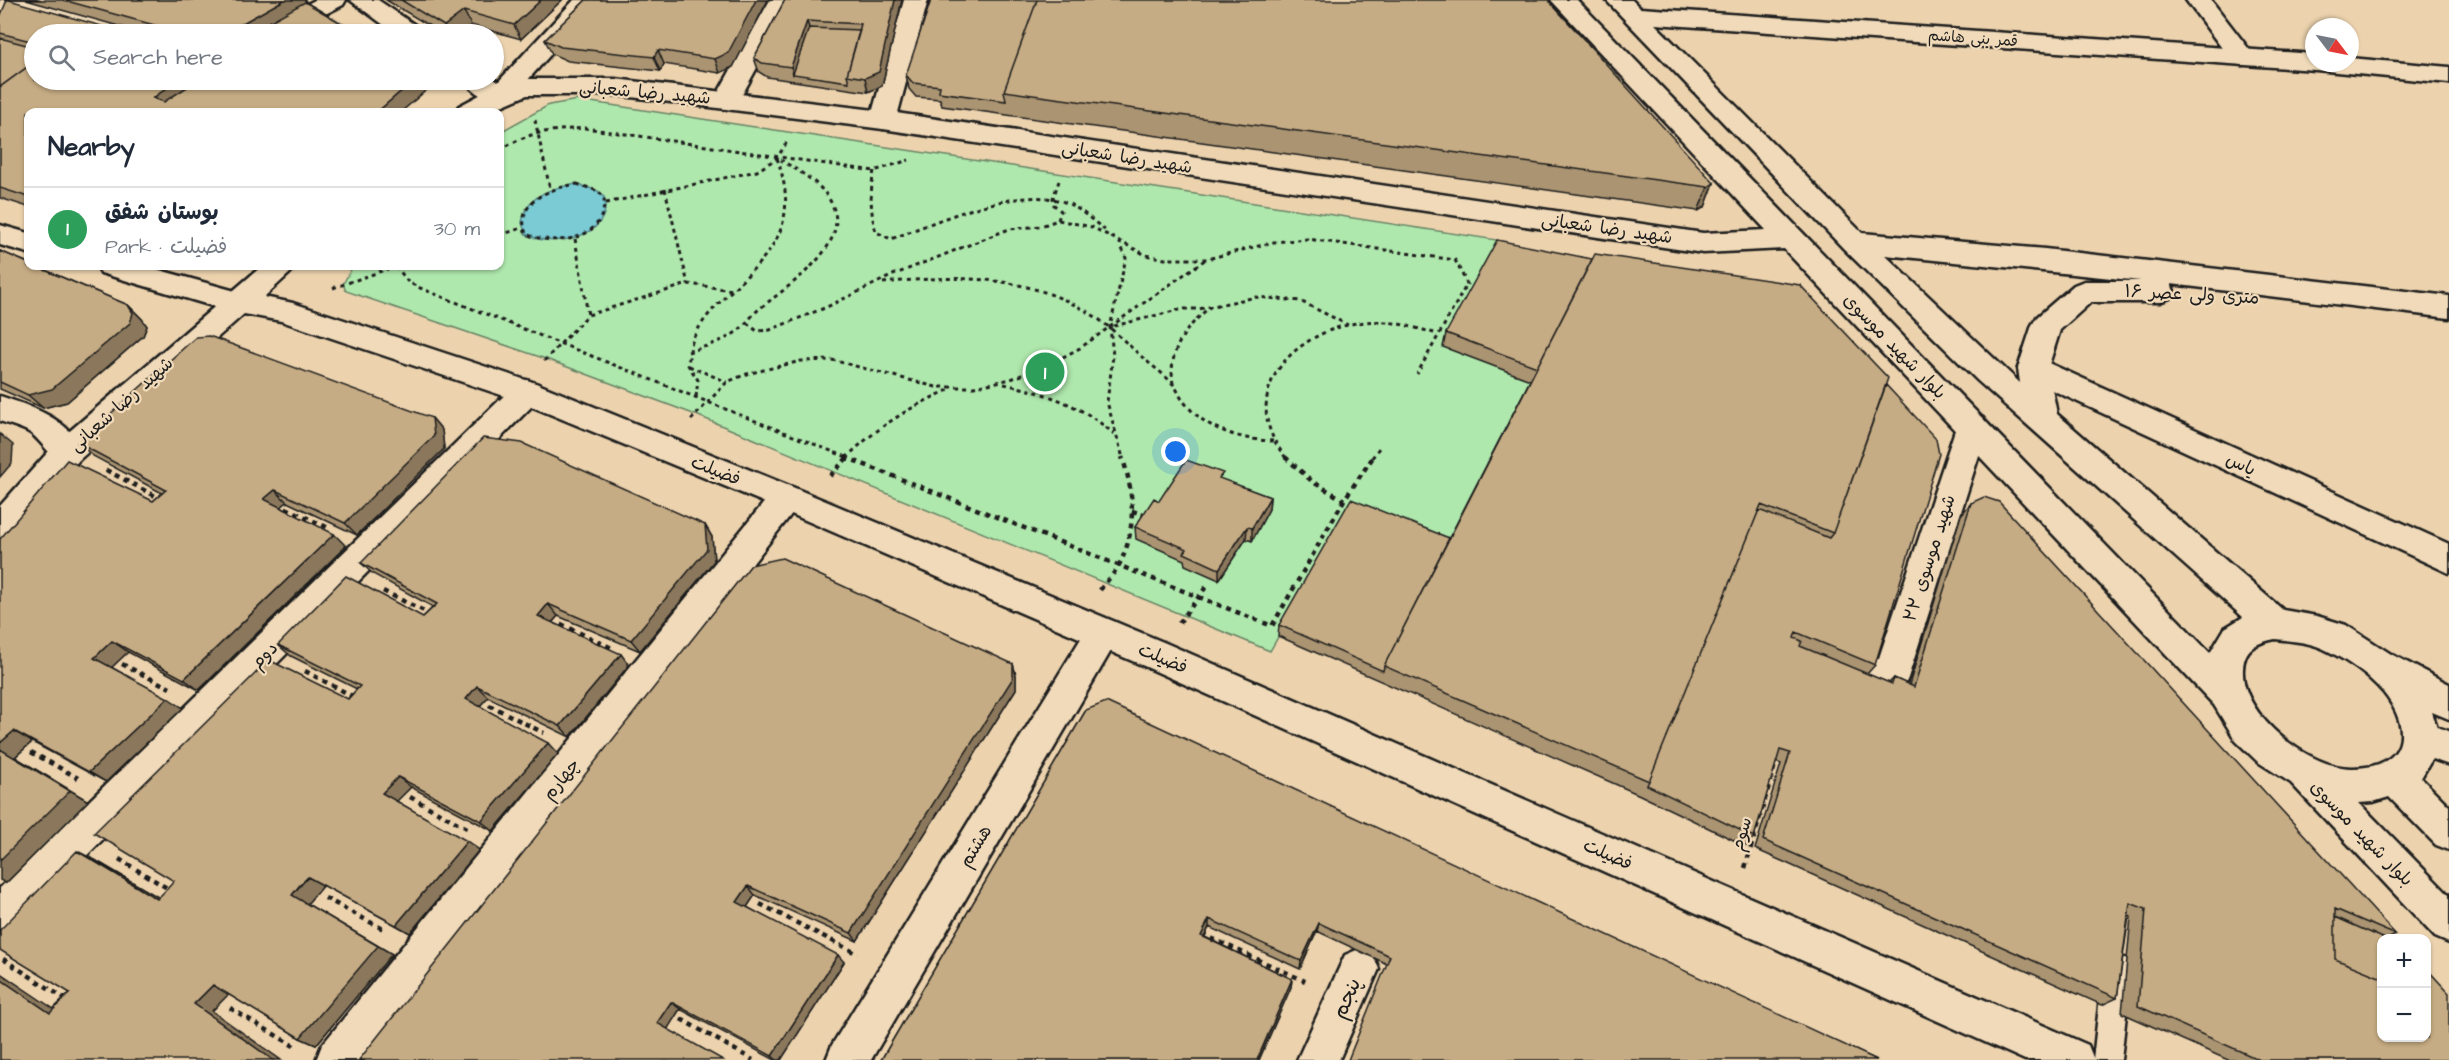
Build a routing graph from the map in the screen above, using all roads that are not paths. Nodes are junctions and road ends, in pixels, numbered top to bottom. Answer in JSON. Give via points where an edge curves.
{"nodes":[{"id":1,"x":334,"y":0,"type":"edge"},
{"id":2,"x":362,"y":0,"type":"edge"},
{"id":3,"x":587,"y":0,"type":"edge"},
{"id":4,"x":782,"y":0,"type":"edge"},
{"id":5,"x":916,"y":0,"type":"edge"},
{"id":6,"x":1563,"y":0,"type":"edge"},
{"id":7,"x":2198,"y":0,"type":"edge"},
{"id":8,"x":0,"y":3,"type":"edge"},
{"id":9,"x":1625,"y":7,"type":"edge"},
{"id":10,"x":92,"y":24,"type":"edge"},
{"id":11,"x":287,"y":24,"type":"edge"},
{"id":12,"x":397,"y":24,"type":"edge"},
{"id":13,"x":2242,"y":57,"type":"junction"},
{"id":14,"x":2305,"y":61,"type":"edge"},
{"id":15,"x":2359,"y":67,"type":"edge"},
{"id":16,"x":2449,"y":75,"type":"edge"},
{"id":17,"x":492,"y":90,"type":"edge"},
{"id":18,"x":500,"y":95,"type":"junction"},
{"id":19,"x":727,"y":100,"type":"junction"},
{"id":20,"x":476,"y":108,"type":"edge"},
{"id":21,"x":883,"y":120,"type":"junction"},
{"id":22,"x":0,"y":235,"type":"edge"},
{"id":23,"x":1789,"y":239,"type":"junction"},
{"id":24,"x":24,"y":242,"type":"edge"},
{"id":25,"x":1854,"y":242,"type":"junction"},
{"id":26,"x":125,"y":270,"type":"edge"},
{"id":27,"x":275,"y":270,"type":"edge"},
{"id":28,"x":236,"y":302,"type":"junction"},
{"id":29,"x":2449,"y":309,"type":"edge"},
{"id":30,"x":2033,"y":368,"type":"junction"},
{"id":31,"x":527,"y":392,"type":"junction"},
{"id":32,"x":0,"y":408,"type":"edge"},
{"id":33,"x":2043,"y":422,"type":"junction"},
{"id":34,"x":1972,"y":427,"type":"junction"},
{"id":35,"x":68,"y":451,"type":"junction"},
{"id":36,"x":786,"y":498,"type":"junction"},
{"id":37,"x":0,"y":529,"type":"edge"},
{"id":38,"x":2449,"y":559,"type":"edge"},
{"id":39,"x":2275,"y":624,"type":"junction"},
{"id":40,"x":1103,"y":633,"type":"junction"},
{"id":41,"x":2370,"y":658,"type":"junction"},
{"id":42,"x":1879,"y":674,"type":"edge"},
{"id":43,"x":2227,"y":694,"type":"junction"},
{"id":44,"x":2449,"y":703,"type":"edge"},
{"id":45,"x":2435,"y":743,"type":"edge"},
{"id":46,"x":2300,"y":770,"type":"junction"},
{"id":47,"x":2396,"y":779,"type":"junction"},
{"id":48,"x":2449,"y":832,"type":"edge"},
{"id":49,"x":0,"y":915,"type":"edge"},
{"id":50,"x":2449,"y":922,"type":"edge"},
{"id":51,"x":2120,"y":939,"type":"edge"},
{"id":52,"x":1352,"y":984,"type":"road end"},
{"id":53,"x":337,"y":1060,"type":"edge"},
{"id":54,"x":847,"y":1060,"type":"edge"},
{"id":55,"x":1318,"y":1060,"type":"edge"},
{"id":56,"x":2073,"y":1060,"type":"edge"},
{"id":57,"x":2107,"y":1060,"type":"edge"}],
"edges":[{"from":1,"to":11,"type":"street"},
{"from":2,"to":12,"type":"street"},
{"from":3,"to":18,"type":"street"},
{"from":4,"to":19,"type":"street"},
{"from":5,"to":21,"type":"street"},
{"from":6,"to":23,"type":"street","name":"بلوار شهید موسوی"},
{"from":7,"to":13,"type":"street"},
{"from":8,"to":10,"type":"street","via":[[26,5]]},
{"from":9,"to":13,"type":"street","name":"قمر بنی هاشم"},
{"from":9,"to":25,"type":"street"},
{"from":13,"to":14,"type":"street","name":"قمر بنی هاشم"},
{"from":15,"to":16,"type":"street"},
{"from":17,"to":18,"type":"street"},
{"from":18,"to":19,"type":"street","name":"شهید رضا شعبانی","via":[[546,85],[615,87]]},
{"from":18,"to":20,"type":"street","name":"شهید رضا شعبانی"},
{"from":19,"to":21,"type":"street","name":"شهید رضا شعبانی"},
{"from":21,"to":23,"type":"street","name":"شهید رضا شعبانی","via":[[1703,243]]},
{"from":22,"to":24,"type":"street"},
{"from":23,"to":34,"type":"street","name":"بلوار شهید موسوی"},
{"from":25,"to":29,"type":"street","via":[[2045,258]]},
{"from":25,"to":33,"type":"street"},
{"from":26,"to":28,"type":"street","name":"فضیلت"},
{"from":27,"to":28,"type":"street","name":"شهید رضا شعبانی"},
{"from":28,"to":31,"type":"street","name":"فضیلت","via":[[283,311]]},
{"from":28,"to":35,"type":"street","name":"شهید رضا شعبانی"},
{"from":29,"to":30,"type":"street","name":"۱۶ متری ولی عصر","via":[[2138,289],[2084,292],[2047,325]]},
{"from":30,"to":33,"type":"street","name":"۱۶ متری ولی عصر"},
{"from":30,"to":38,"type":"street","name":"یاس"},
{"from":31,"to":36,"type":"street","name":"فضیلت"},
{"from":31,"to":49,"type":"street","name":"دوم"},
{"from":32,"to":35,"type":"street","via":[[41,424]]},
{"from":33,"to":39,"type":"street"},
{"from":34,"to":42,"type":"street","name":"شهید موسوی ۲۲","via":[[1890,678]]},
{"from":34,"to":43,"type":"street","name":"بلوار شهید موسوی"},
{"from":35,"to":37,"type":"street","name":"شهید رضا شعبانی"},
{"from":36,"to":40,"type":"street","name":"فضیلت"},
{"from":36,"to":53,"type":"street","name":"چهارم"},
{"from":39,"to":41,"type":"street","via":[[2306,627],[2339,639]]},
{"from":39,"to":43,"type":"street","via":[[2248,631],[2230,645],[2223,667]]},
{"from":40,"to":54,"type":"street","name":"هشتم"},
{"from":40,"to":56,"type":"street","name":"فضیلت"},
{"from":41,"to":44,"type":"street"},
{"from":41,"to":45,"type":"street","via":[[2396,683]]},
{"from":43,"to":46,"type":"street","via":[[2242,722],[2267,748]]},
{"from":45,"to":47,"type":"street"},
{"from":46,"to":47,"type":"street","via":[[2335,783],[2369,786]]},
{"from":46,"to":50,"type":"street","name":"بلوار شهید موسوی"},
{"from":47,"to":48,"type":"street"},
{"from":51,"to":57,"type":"lane"},
{"from":52,"to":55,"type":"street","name":"پنجم"}]}
